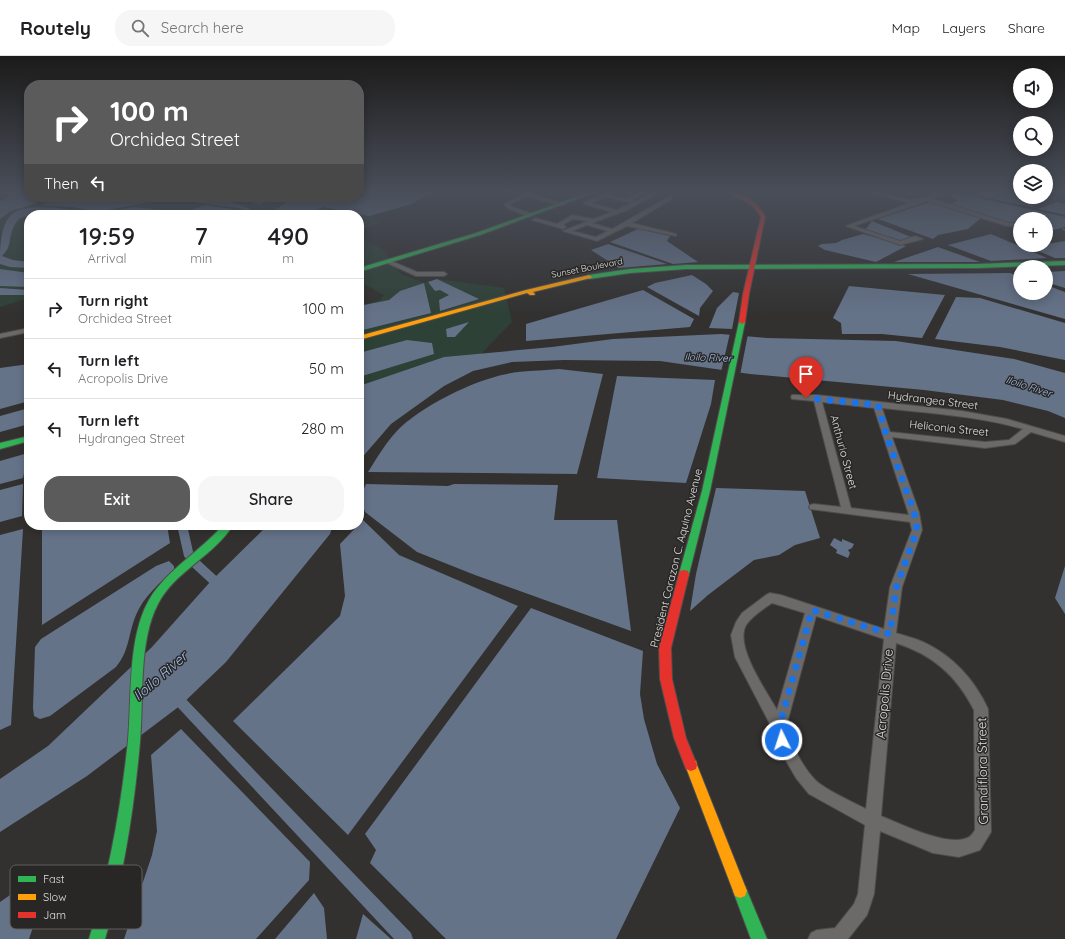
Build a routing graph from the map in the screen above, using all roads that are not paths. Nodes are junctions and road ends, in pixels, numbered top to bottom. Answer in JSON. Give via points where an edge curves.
{"nodes":[{"id":1,"x":481,"y":233,"type":"edge"},
{"id":2,"x":574,"y":233,"type":"edge"},
{"id":3,"x":595,"y":233,"type":"edge"},
{"id":4,"x":609,"y":233,"type":"edge"},
{"id":5,"x":666,"y":233,"type":"edge"},
{"id":6,"x":760,"y":233,"type":"edge"},
{"id":7,"x":871,"y":233,"type":"edge"},
{"id":8,"x":605,"y":235,"type":"junction"},
{"id":9,"x":674,"y":235,"type":"dead end"},
{"id":10,"x":920,"y":239,"type":"dead end"},
{"id":11,"x":389,"y":262,"type":"junction"},
{"id":12,"x":1065,"y":263,"type":"edge"},
{"id":13,"x":1053,"y":266,"type":"edge"},
{"id":14,"x":1065,"y":266,"type":"edge"},
{"id":15,"x":997,"y":267,"type":"junction"},
{"id":16,"x":753,"y":268,"type":"junction"},
{"id":17,"x":1013,"y":268,"type":"edge"},
{"id":18,"x":364,"y":269,"type":"edge"},
{"id":19,"x":444,"y":274,"type":"dead end"},
{"id":20,"x":530,"y":292,"type":"junction"},
{"id":21,"x":24,"y":331,"type":"edge"},
{"id":22,"x":0,"y":336,"type":"edge"},
{"id":23,"x":364,"y":337,"type":"edge"},
{"id":24,"x":364,"y":342,"type":"edge"},
{"id":25,"x":795,"y":397,"type":"dead end"},
{"id":26,"x":817,"y":398,"type":"junction"},
{"id":27,"x":878,"y":405,"type":"junction"},
{"id":28,"x":1029,"y":429,"type":"junction"},
{"id":29,"x":24,"y":432,"type":"edge"},
{"id":30,"x":886,"y":434,"type":"junction"},
{"id":31,"x":0,"y":439,"type":"edge"},
{"id":32,"x":24,"y":439,"type":"edge"},
{"id":33,"x":1065,"y":439,"type":"edge"},
{"id":34,"x":0,"y":446,"type":"edge"},
{"id":35,"x":814,"y":507,"type":"dead end"},
{"id":36,"x":847,"y":511,"type":"junction"},
{"id":37,"x":916,"y":519,"type":"junction"},
{"id":38,"x":223,"y":530,"type":"edge"},
{"id":39,"x":812,"y":610,"type":"junction"},
{"id":40,"x":890,"y":634,"type":"junction"},
{"id":41,"x":779,"y":727,"type":"junction"},
{"id":42,"x":873,"y":821,"type":"junction"},
{"id":43,"x":117,"y":865,"type":"edge"},
{"id":44,"x":100,"y":929,"type":"edge"},
{"id":45,"x":838,"y":937,"type":"edge"},
{"id":46,"x":97,"y":939,"type":"edge"},
{"id":47,"x":759,"y":939,"type":"edge"},
{"id":48,"x":817,"y":939,"type":"edge"}],
"edges":[{"from":1,"to":11,"type":"main road"},
{"from":2,"to":8,"type":"street","via":[[594,239]]},
{"from":3,"to":8,"type":"street"},
{"from":4,"to":8,"type":"street"},
{"from":5,"to":9,"type":"street"},
{"from":6,"to":16,"type":"main road","name":"President Corazon C. Aquino Avenue"},
{"from":7,"to":10,"type":"street","via":[[900,243]]},
{"from":11,"to":18,"type":"main road"},
{"from":11,"to":19,"type":"street","via":[[416,274]]},
{"from":12,"to":15,"type":"main road","name":"Sunset Boulevard"},
{"from":13,"to":14,"type":"main road"},
{"from":15,"to":16,"type":"main road","name":"Sunset Boulevard"},
{"from":15,"to":17,"type":"main road","name":"Sunset Boulevard"},
{"from":16,"to":20,"type":"main road","name":"Sunset Boulevard","via":[[630,274]]},
{"from":16,"to":47,"type":"main road","name":"President Corazon C. Aquino Avenue","via":[[706,491],[665,648],[666,679],[680,738]]},
{"from":20,"to":23,"type":"main road","name":"Sunset Boulevard"},
{"from":20,"to":24,"type":"main road","name":"Sunset Boulevard"},
{"from":21,"to":22,"type":"street"},
{"from":25,"to":26,"type":"street","name":"Hydrangea Street"},
{"from":26,"to":27,"type":"street","name":"Hydrangea Street"},
{"from":26,"to":36,"type":"street","name":"Anthurio Street"},
{"from":27,"to":28,"type":"street","name":"Hydrangea Street","via":[[962,414]]},
{"from":27,"to":30,"type":"street","name":"Acropolis Drive"},
{"from":28,"to":30,"type":"street","name":"Heliconia Street","via":[[1012,442],[985,445]]},
{"from":28,"to":33,"type":"street","name":"Hydrangea Street"},
{"from":29,"to":31,"type":"main road"},
{"from":30,"to":37,"type":"street","name":"Acropolis Drive"},
{"from":32,"to":34,"type":"main road"},
{"from":35,"to":36,"type":"street"},
{"from":36,"to":37,"type":"street"},
{"from":37,"to":40,"type":"street","name":"Acropolis Drive","via":[[917,530],[896,588]]},
{"from":38,"to":43,"type":"main road","via":[[170,581],[148,614],[141,652],[132,758]]},
{"from":39,"to":40,"type":"street","name":"Grandiflora Street"},
{"from":39,"to":41,"type":"street"},
{"from":39,"to":41,"type":"street","name":"Grandiflora Street","via":[[770,598],[742,618],[736,634],[741,657]]},
{"from":40,"to":42,"type":"street","name":"Acropolis Drive"},
{"from":40,"to":42,"type":"street","name":"Grandiflora Street","via":[[918,644],[954,670],[970,689],[981,709],[983,832],[974,844],[959,849],[933,845]]},
{"from":41,"to":42,"type":"street","name":"Grandiflora Street","via":[[782,740],[814,790]]},
{"from":42,"to":45,"type":"street","name":"Acropolis Drive","via":[[866,894],[861,909]]},
{"from":44,"to":46,"type":"main road"},
{"from":45,"to":48,"type":"street","name":"Acropolis Drive"}]}
